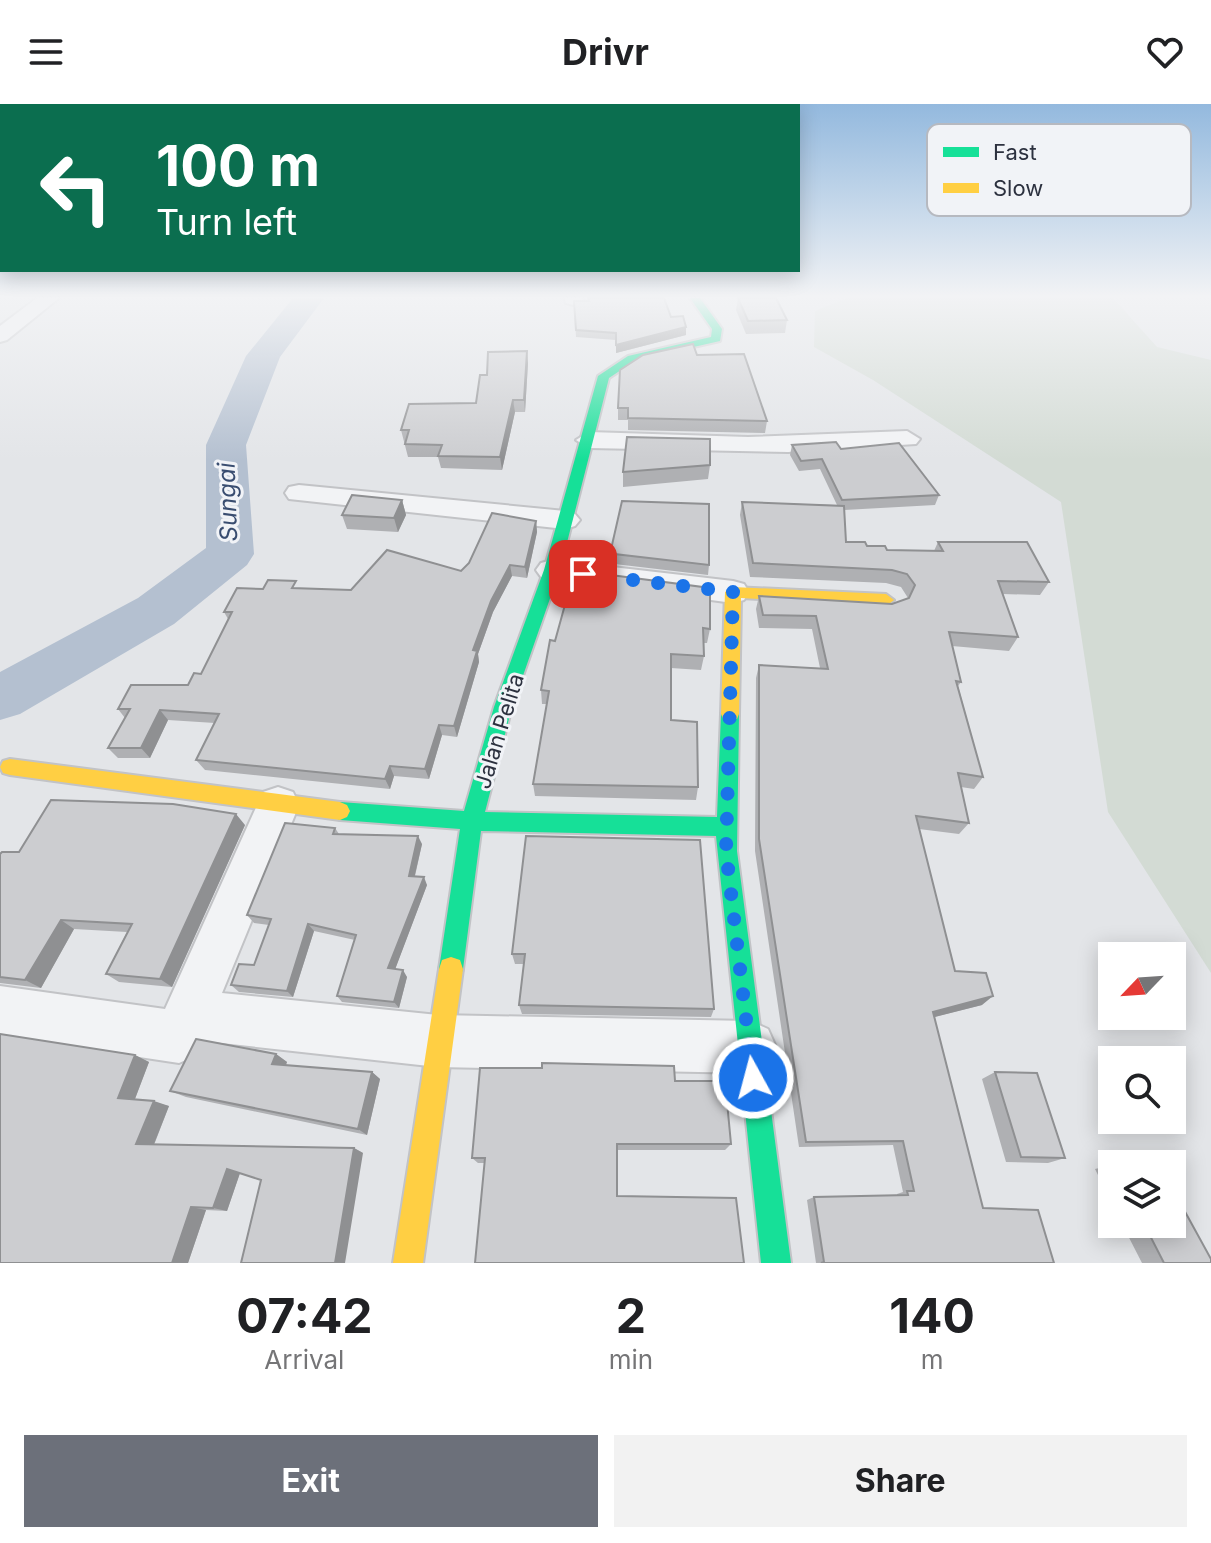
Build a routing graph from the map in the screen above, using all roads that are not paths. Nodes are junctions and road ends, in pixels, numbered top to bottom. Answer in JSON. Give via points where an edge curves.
{"nodes":[{"id":1,"x":658,"y":352,"type":"edge"},
{"id":2,"x":907,"y":439,"type":"dead end"},
{"id":3,"x":589,"y":440,"type":"junction"},
{"id":4,"x":299,"y":493,"type":"dead end"},
{"id":5,"x":565,"y":520,"type":"junction"},
{"id":6,"x":552,"y":570,"type":"junction"},
{"id":7,"x":733,"y":592,"type":"junction"},
{"id":8,"x":886,"y":600,"type":"edge"},
{"id":9,"x":10,"y":767,"type":"dead end"},
{"id":10,"x":278,"y":805,"type":"junction"},
{"id":11,"x":472,"y":821,"type":"junction"},
{"id":12,"x":726,"y":827,"type":"junction"},
{"id":13,"x":0,"y":1011,"type":"edge"},
{"id":14,"x":191,"y":1015,"type":"junction"},
{"id":15,"x":438,"y":1041,"type":"junction"},
{"id":16,"x":750,"y":1047,"type":"junction"},
{"id":17,"x":408,"y":1263,"type":"edge"},
{"id":18,"x":776,"y":1263,"type":"edge"}],
"edges":[{"from":1,"to":3,"type":"main road","name":"Jalan Pelita","via":[[607,371]]},
{"from":2,"to":3,"type":"street","via":[[810,447]]},
{"from":3,"to":5,"type":"main road","name":"Jalan Pelita"},
{"from":4,"to":5,"type":"street"},
{"from":5,"to":6,"type":"main road","name":"Jalan Pelita"},
{"from":6,"to":7,"type":"street"},
{"from":6,"to":11,"type":"main road","name":"Jalan Pelita","via":[[503,707]]},
{"from":7,"to":8,"type":"main road"},
{"from":7,"to":12,"type":"main road"},
{"from":9,"to":10,"type":"main road"},
{"from":10,"to":11,"type":"main road"},
{"from":10,"to":14,"type":"street"},
{"from":11,"to":12,"type":"main road"},
{"from":11,"to":15,"type":"main road","name":"Jalan Pelita"},
{"from":12,"to":16,"type":"main road"},
{"from":13,"to":14,"type":"street","via":[[179,1037]]},
{"from":14,"to":15,"type":"street"},
{"from":15,"to":16,"type":"street"},
{"from":15,"to":17,"type":"main road","name":"Jalan Pelita"},
{"from":16,"to":18,"type":"main road"}]}
